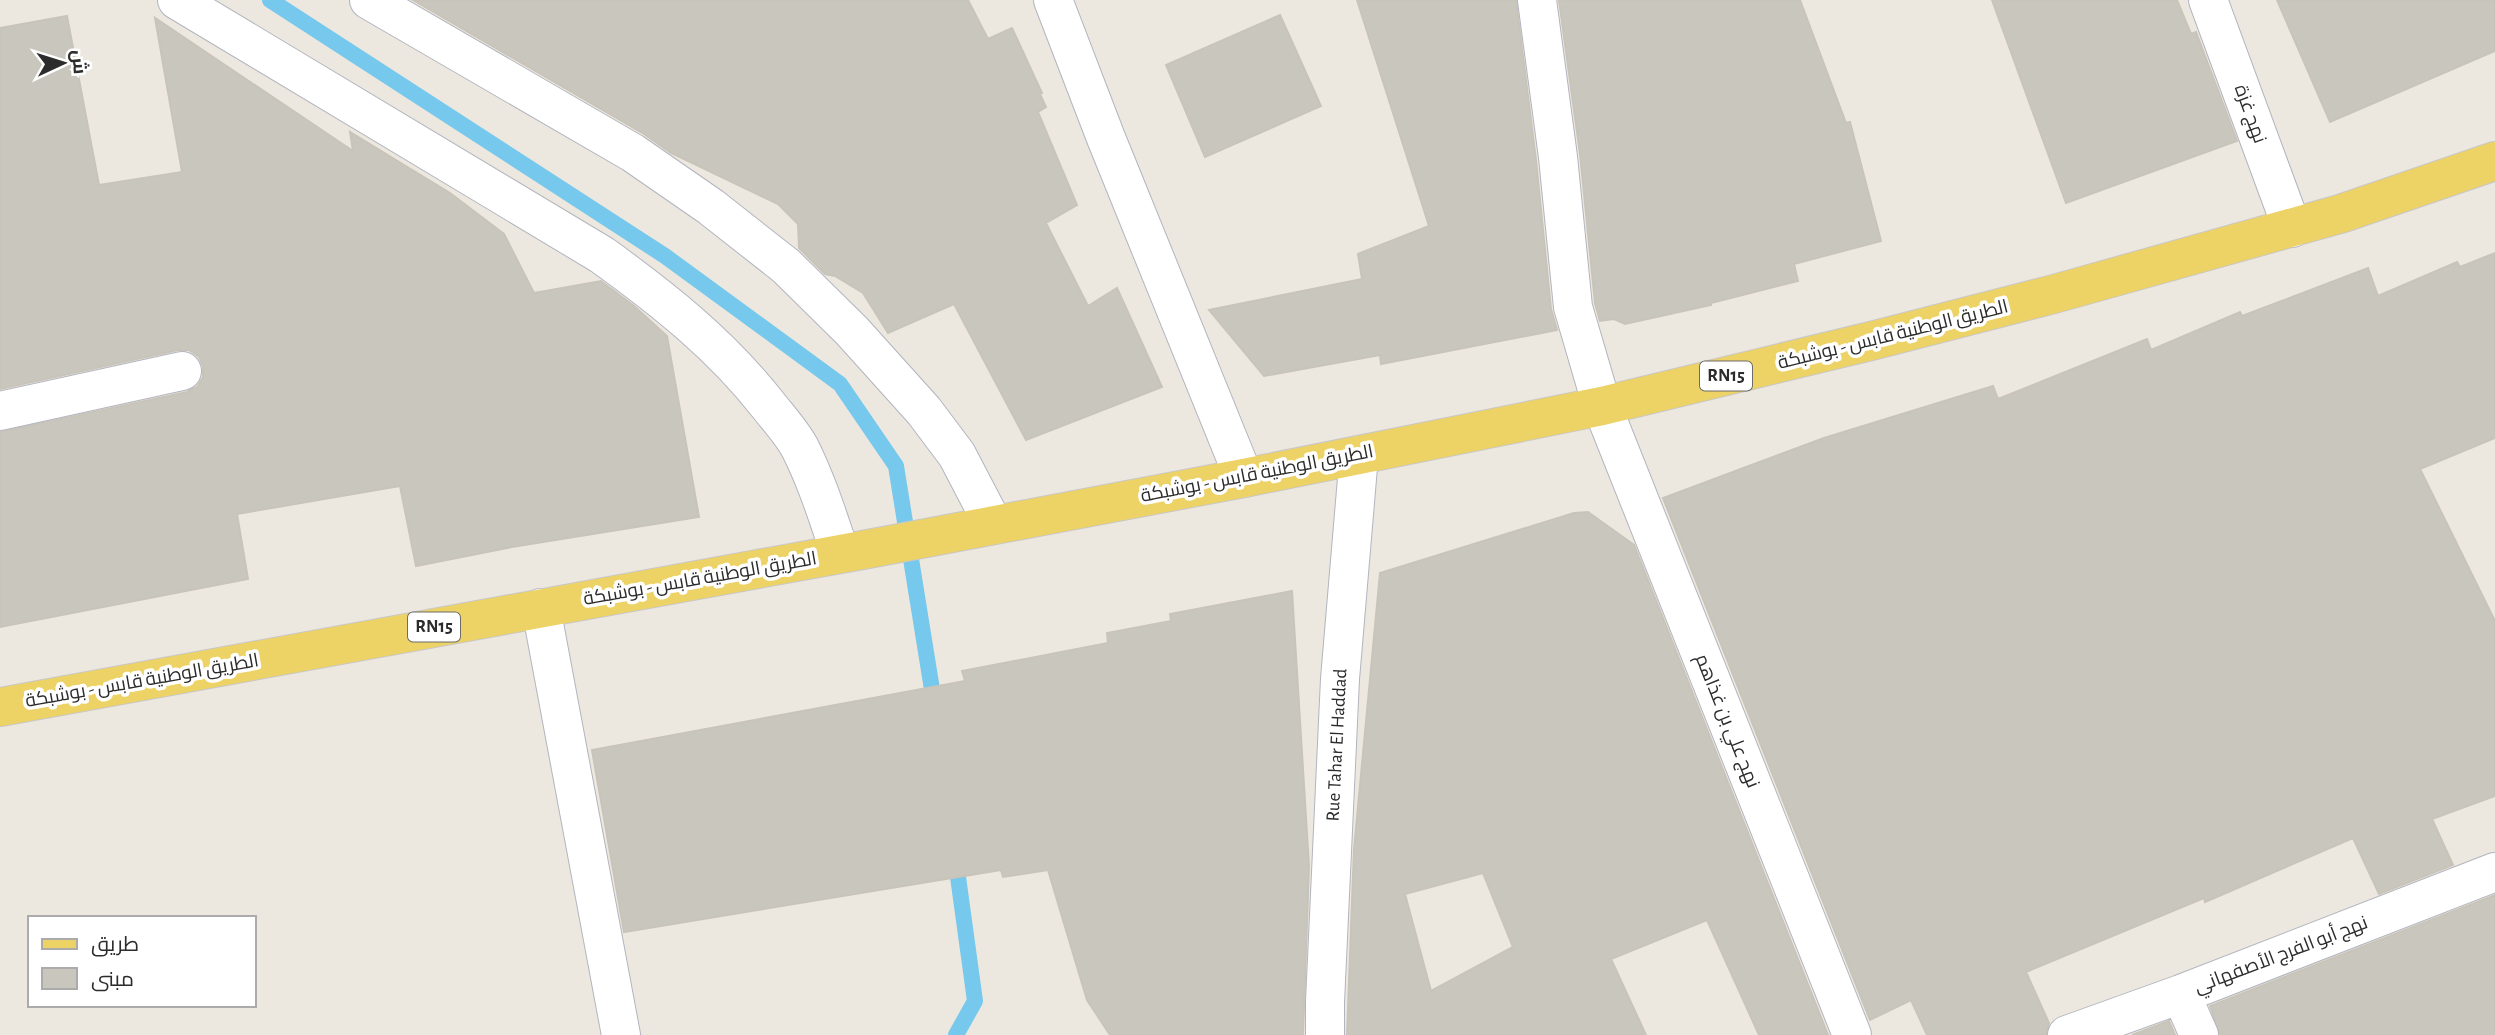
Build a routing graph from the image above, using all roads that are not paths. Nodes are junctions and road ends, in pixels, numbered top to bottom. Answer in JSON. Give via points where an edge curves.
{"nodes":[{"id":1,"x":177,"y":0,"type":"edge"},
{"id":2,"x":369,"y":0,"type":"edge"},
{"id":3,"x":1053,"y":0,"type":"edge"},
{"id":4,"x":1537,"y":0,"type":"edge"},
{"id":5,"x":2208,"y":0,"type":"edge"},
{"id":6,"x":2495,"y":161,"type":"edge"},
{"id":7,"x":2292,"y":228,"type":"junction"},
{"id":8,"x":182,"y":371,"type":"dead end"},
{"id":9,"x":1602,"y":407,"type":"junction"},
{"id":10,"x":0,"y":411,"type":"edge"},
{"id":11,"x":1359,"y":455,"type":"junction"},
{"id":12,"x":1244,"y":478,"type":"junction"},
{"id":13,"x":993,"y":524,"type":"junction"},
{"id":14,"x":854,"y":551,"type":"junction"},
{"id":15,"x":541,"y":608,"type":"junction"},
{"id":16,"x":0,"y":707,"type":"edge"},
{"id":17,"x":2495,"y":872,"type":"edge"},
{"id":18,"x":2181,"y":994,"type":"junction"},
{"id":19,"x":621,"y":1035,"type":"edge"},
{"id":20,"x":1325,"y":1035,"type":"edge"},
{"id":21,"x":1852,"y":1035,"type":"edge"},
{"id":22,"x":2067,"y":1035,"type":"edge"},
{"id":23,"x":2199,"y":1035,"type":"edge"}],
"edges":[{"from":1,"to":14,"type":"street","via":[[602,255],[654,292],[743,372],[781,421]]},
{"from":2,"to":13,"type":"street","via":[[633,153],[786,266],[924,411],[957,455]]},
{"from":3,"to":12,"type":"street"},
{"from":4,"to":9,"type":"street","name":"نهج علي بن غذاهم","via":[[1573,307]]},
{"from":5,"to":7,"type":"street","name":"نهج غزة"},
{"from":6,"to":7,"type":"main road","name":"الطريق الوطنية قابس - بوشبكة","number":"RN15"},
{"from":7,"to":9,"type":"main road","name":"الطريق الوطنية قابس - بوشبكة","number":"RN15","via":[[1927,327]]},
{"from":8,"to":10,"type":"street"},
{"from":9,"to":11,"type":"main road","name":"الطريق الوطنية قابس - بوشبكة","number":"RN15"},
{"from":9,"to":21,"type":"street","name":"نهج علي بن غذاهم"},
{"from":11,"to":12,"type":"main road","name":"الطريق الوطنية قابس - بوشبكة","number":"RN15"},
{"from":11,"to":20,"type":"street","name":"Rue Tahar El Haddad","via":[[1340,679]]},
{"from":12,"to":13,"type":"main road","name":"الطريق الوطنية قابس - بوشبكة","number":"RN15"},
{"from":13,"to":14,"type":"main road","name":"الطريق الوطنية قابس - بوشبكة","number":"RN15"},
{"from":14,"to":15,"type":"main road","name":"الطريق الوطنية قابس - بوشبكة","number":"RN15"},
{"from":15,"to":16,"type":"main road","name":"الطريق الوطنية قابس - بوشبكة","number":"RN15"},
{"from":15,"to":19,"type":"street"},
{"from":17,"to":18,"type":"street","name":"نهج أبو الفرج الأصفهاني"},
{"from":18,"to":22,"type":"street","name":"نهج أبو الفرج الأصفهاني"},
{"from":18,"to":23,"type":"street"}]}
